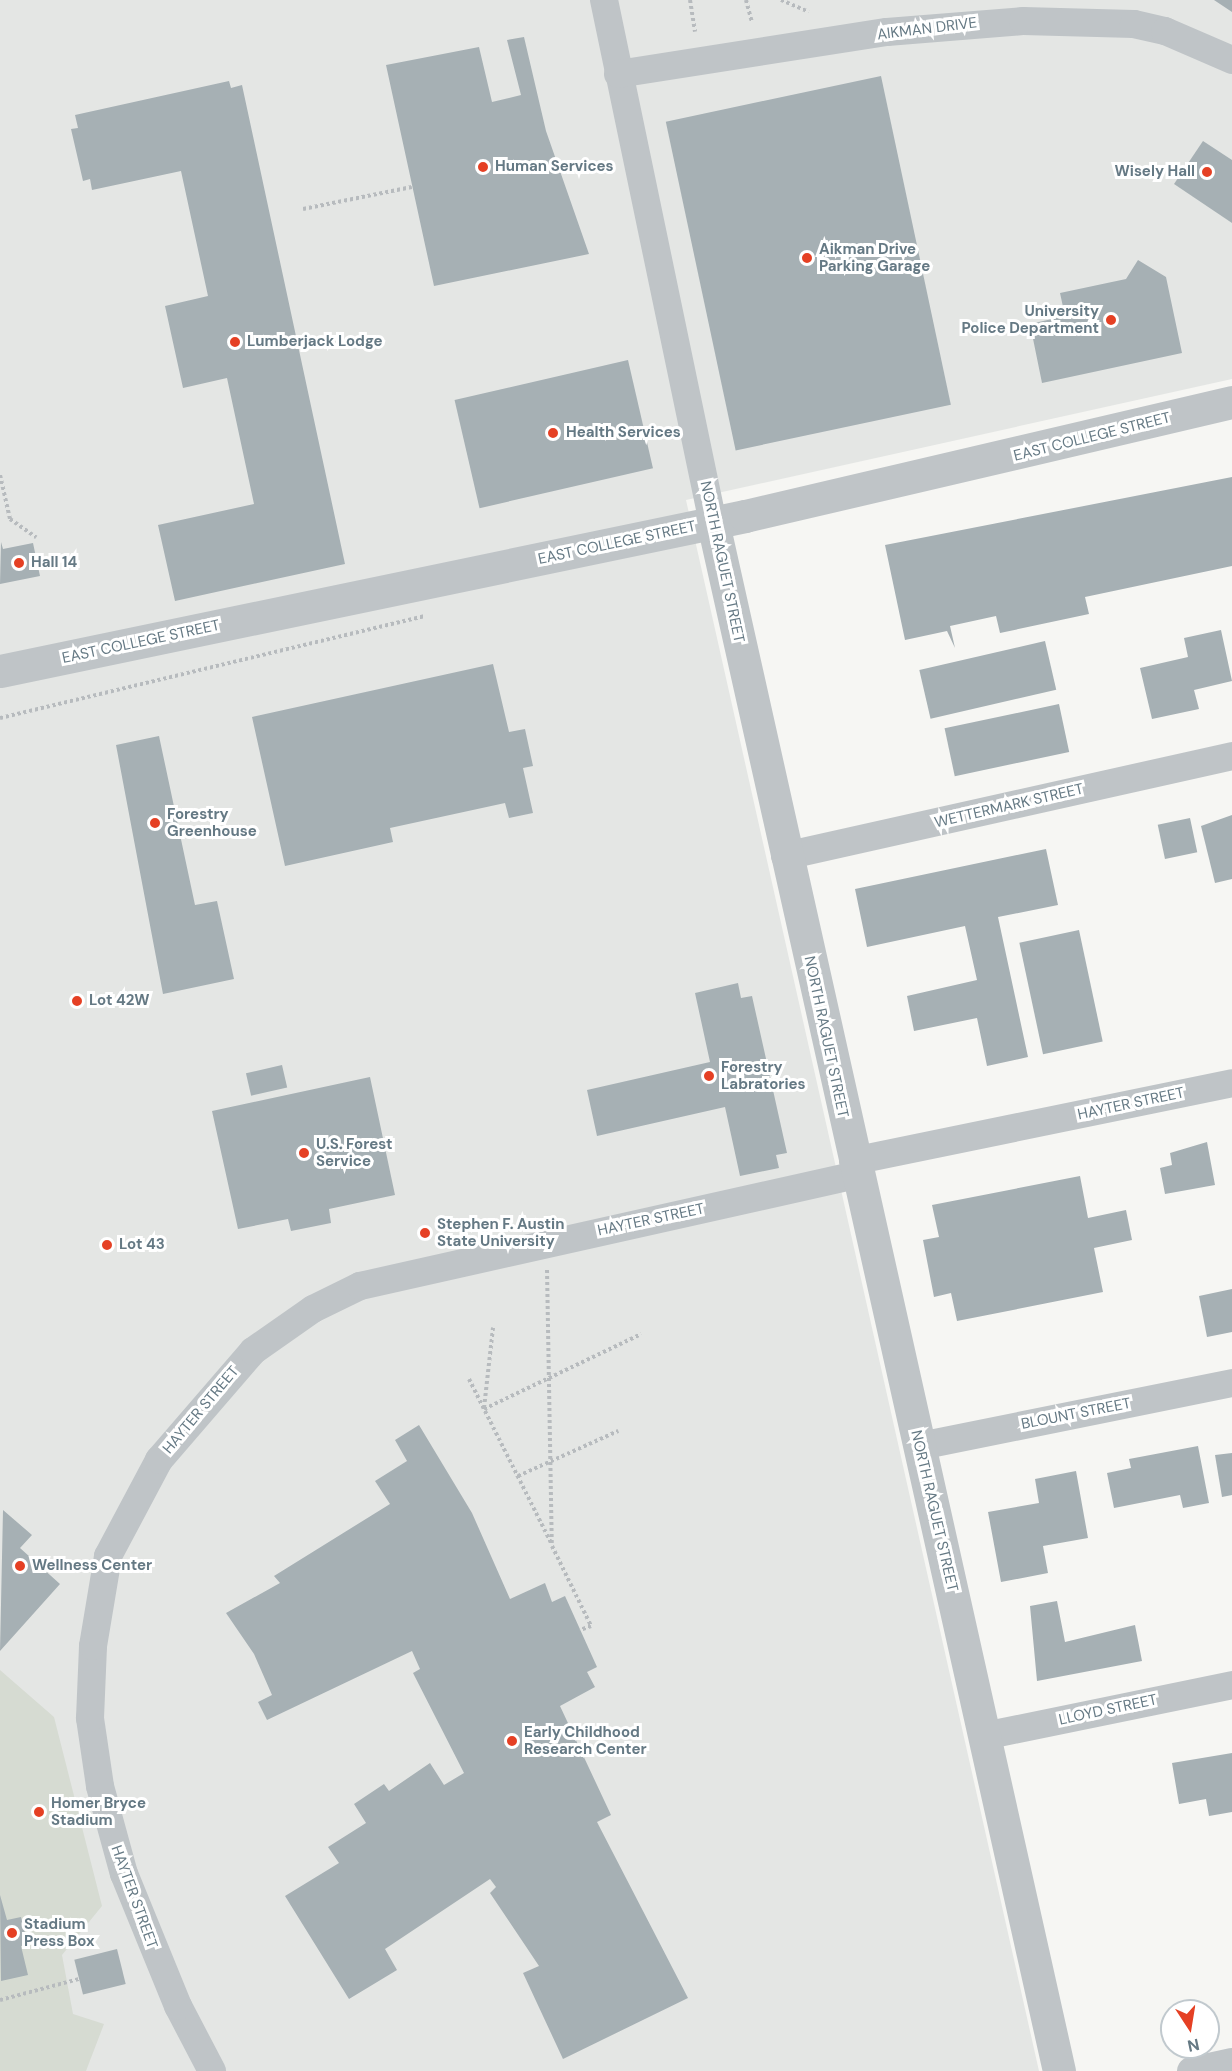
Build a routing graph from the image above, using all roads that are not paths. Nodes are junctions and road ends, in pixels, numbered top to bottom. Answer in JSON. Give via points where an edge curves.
{"nodes":[{"id":1,"x":604,"y":0,"type":"edge"},
{"id":2,"x":1232,"y":60,"type":"edge"},
{"id":3,"x":618,"y":74,"type":"junction"},
{"id":4,"x":1232,"y":402,"type":"edge"},
{"id":5,"x":714,"y":523,"type":"junction"},
{"id":6,"x":0,"y":671,"type":"edge"},
{"id":7,"x":1232,"y":756,"type":"edge"},
{"id":8,"x":785,"y":856,"type":"junction"},
{"id":9,"x":1232,"y":1083,"type":"edge"},
{"id":10,"x":854,"y":1168,"type":"junction"},
{"id":11,"x":1232,"y":1383,"type":"edge"},
{"id":12,"x":920,"y":1446,"type":"junction"},
{"id":13,"x":1232,"y":1685,"type":"edge"},
{"id":14,"x":984,"y":1736,"type":"junction"},
{"id":15,"x":1232,"y":2062,"type":"edge"},
{"id":16,"x":212,"y":2071,"type":"edge"},
{"id":17,"x":1059,"y":2071,"type":"edge"},
{"id":18,"x":1191,"y":2071,"type":"edge"}],
"edges":[{"from":1,"to":3,"type":"street","name":"NORTH RAGUET STREET"},
{"from":2,"to":3,"type":"street","name":"AIKMAN DRIVE","via":[[1165,31],[1134,24],[1023,21],[887,32]]},
{"from":3,"to":5,"type":"street","name":"NORTH RAGUET STREET"},
{"from":4,"to":5,"type":"street","name":"EAST COLLEGE STREET"},
{"from":5,"to":6,"type":"street","name":"EAST COLLEGE STREET"},
{"from":5,"to":8,"type":"street","name":"NORTH RAGUET STREET"},
{"from":7,"to":8,"type":"street","name":"WETTERMARK STREET"},
{"from":8,"to":10,"type":"street","name":"NORTH RAGUET STREET"},
{"from":9,"to":10,"type":"street","name":"HAYTER STREET"},
{"from":10,"to":12,"type":"street","name":"NORTH RAGUET STREET"},
{"from":10,"to":16,"type":"street","name":"HAYTER STREET","via":[[385,1278],[335,1297],[292,1322],[238,1365],[187,1423],[148,1476],[116,1536],[93,1646],[90,1718],[98,1775],[143,1926]]},
{"from":11,"to":12,"type":"street","name":"BLOUNT STREET"},
{"from":12,"to":14,"type":"street","name":"NORTH RAGUET STREET"},
{"from":13,"to":14,"type":"street","name":"LLOYD STREET"},
{"from":14,"to":17,"type":"street","name":"NORTH RAGUET STREET"},
{"from":15,"to":18,"type":"street"}]}
